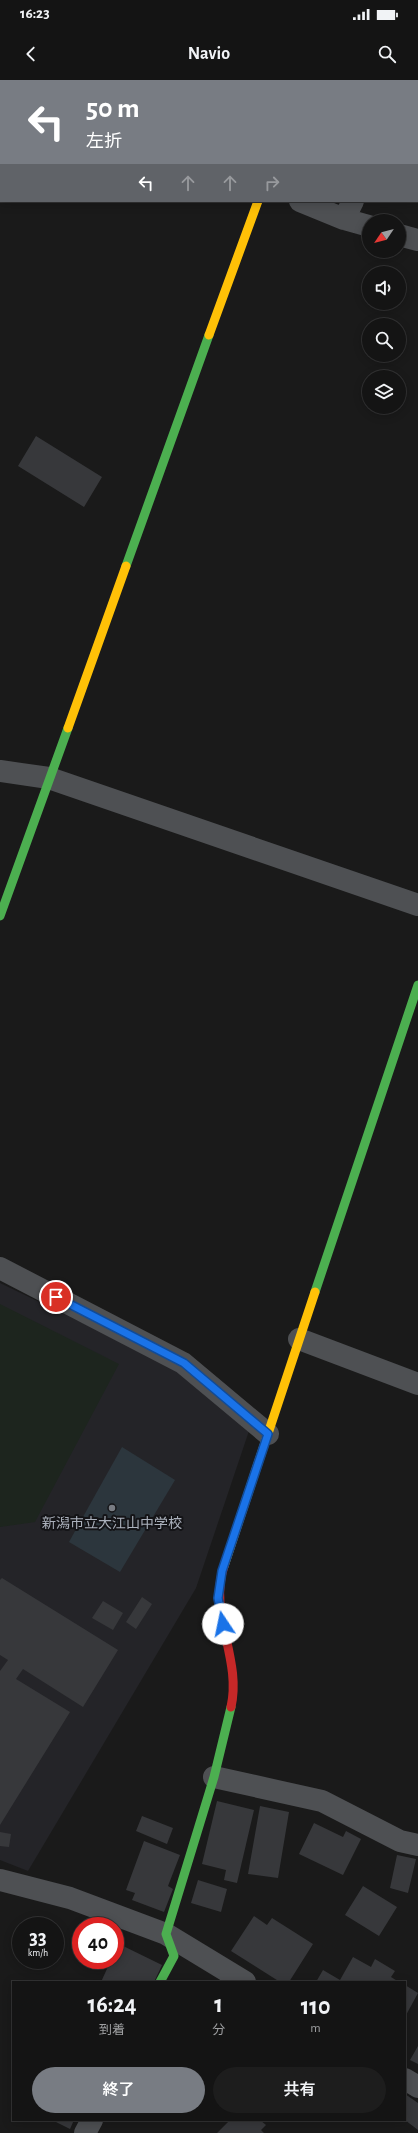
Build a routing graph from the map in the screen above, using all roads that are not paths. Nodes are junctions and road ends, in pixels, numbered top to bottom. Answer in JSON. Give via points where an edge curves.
{"nodes":[{"id":1,"x":258,"y":202,"type":"edge"},
{"id":2,"x":305,"y":202,"type":"edge"},
{"id":3,"x":348,"y":210,"type":"edge"},
{"id":4,"x":362,"y":221,"type":"edge"},
{"id":5,"x":406,"y":237,"type":"edge"},
{"id":6,"x":418,"y":240,"type":"edge"},
{"id":7,"x":0,"y":771,"type":"edge"},
{"id":8,"x":49,"y":778,"type":"junction"},
{"id":9,"x":418,"y":905,"type":"edge"},
{"id":10,"x":0,"y":916,"type":"edge"},
{"id":11,"x":418,"y":985,"type":"edge"},
{"id":12,"x":0,"y":1268,"type":"edge"},
{"id":13,"x":299,"y":1339,"type":"junction"},
{"id":14,"x":418,"y":1384,"type":"edge"},
{"id":15,"x":268,"y":1434,"type":"junction"},
{"id":16,"x":214,"y":1777,"type":"junction"},
{"id":17,"x":418,"y":1845,"type":"edge"},
{"id":18,"x":0,"y":1880,"type":"edge"},
{"id":19,"x":166,"y":1934,"type":"junction"},
{"id":20,"x":161,"y":1981,"type":"edge"},
{"id":21,"x":243,"y":1981,"type":"edge"},
{"id":22,"x":406,"y":2080,"type":"edge"},
{"id":23,"x":418,"y":2087,"type":"edge"},
{"id":24,"x":91,"y":2121,"type":"edge"},
{"id":25,"x":85,"y":2133,"type":"edge"}],
"edges":[{"from":1,"to":8,"type":"street"},
{"from":2,"to":3,"type":"street"},
{"from":3,"to":4,"type":"street"},
{"from":5,"to":6,"type":"street"},
{"from":7,"to":8,"type":"street"},
{"from":8,"to":9,"type":"street"},
{"from":8,"to":10,"type":"street"},
{"from":11,"to":13,"type":"street"},
{"from":12,"to":15,"type":"street","via":[[184,1363]]},
{"from":13,"to":14,"type":"street"},
{"from":13,"to":15,"type":"street"},
{"from":15,"to":16,"type":"street","via":[[222,1571],[218,1598],[233,1678],[234,1697]]},
{"from":16,"to":17,"type":"street","via":[[322,1801],[400,1841]]},
{"from":16,"to":19,"type":"street"},
{"from":18,"to":19,"type":"street","via":[[70,1898]]},
{"from":19,"to":20,"type":"street","via":[[174,1956]]},
{"from":19,"to":21,"type":"street"},
{"from":22,"to":23,"type":"street"},
{"from":24,"to":25,"type":"street"}]}
